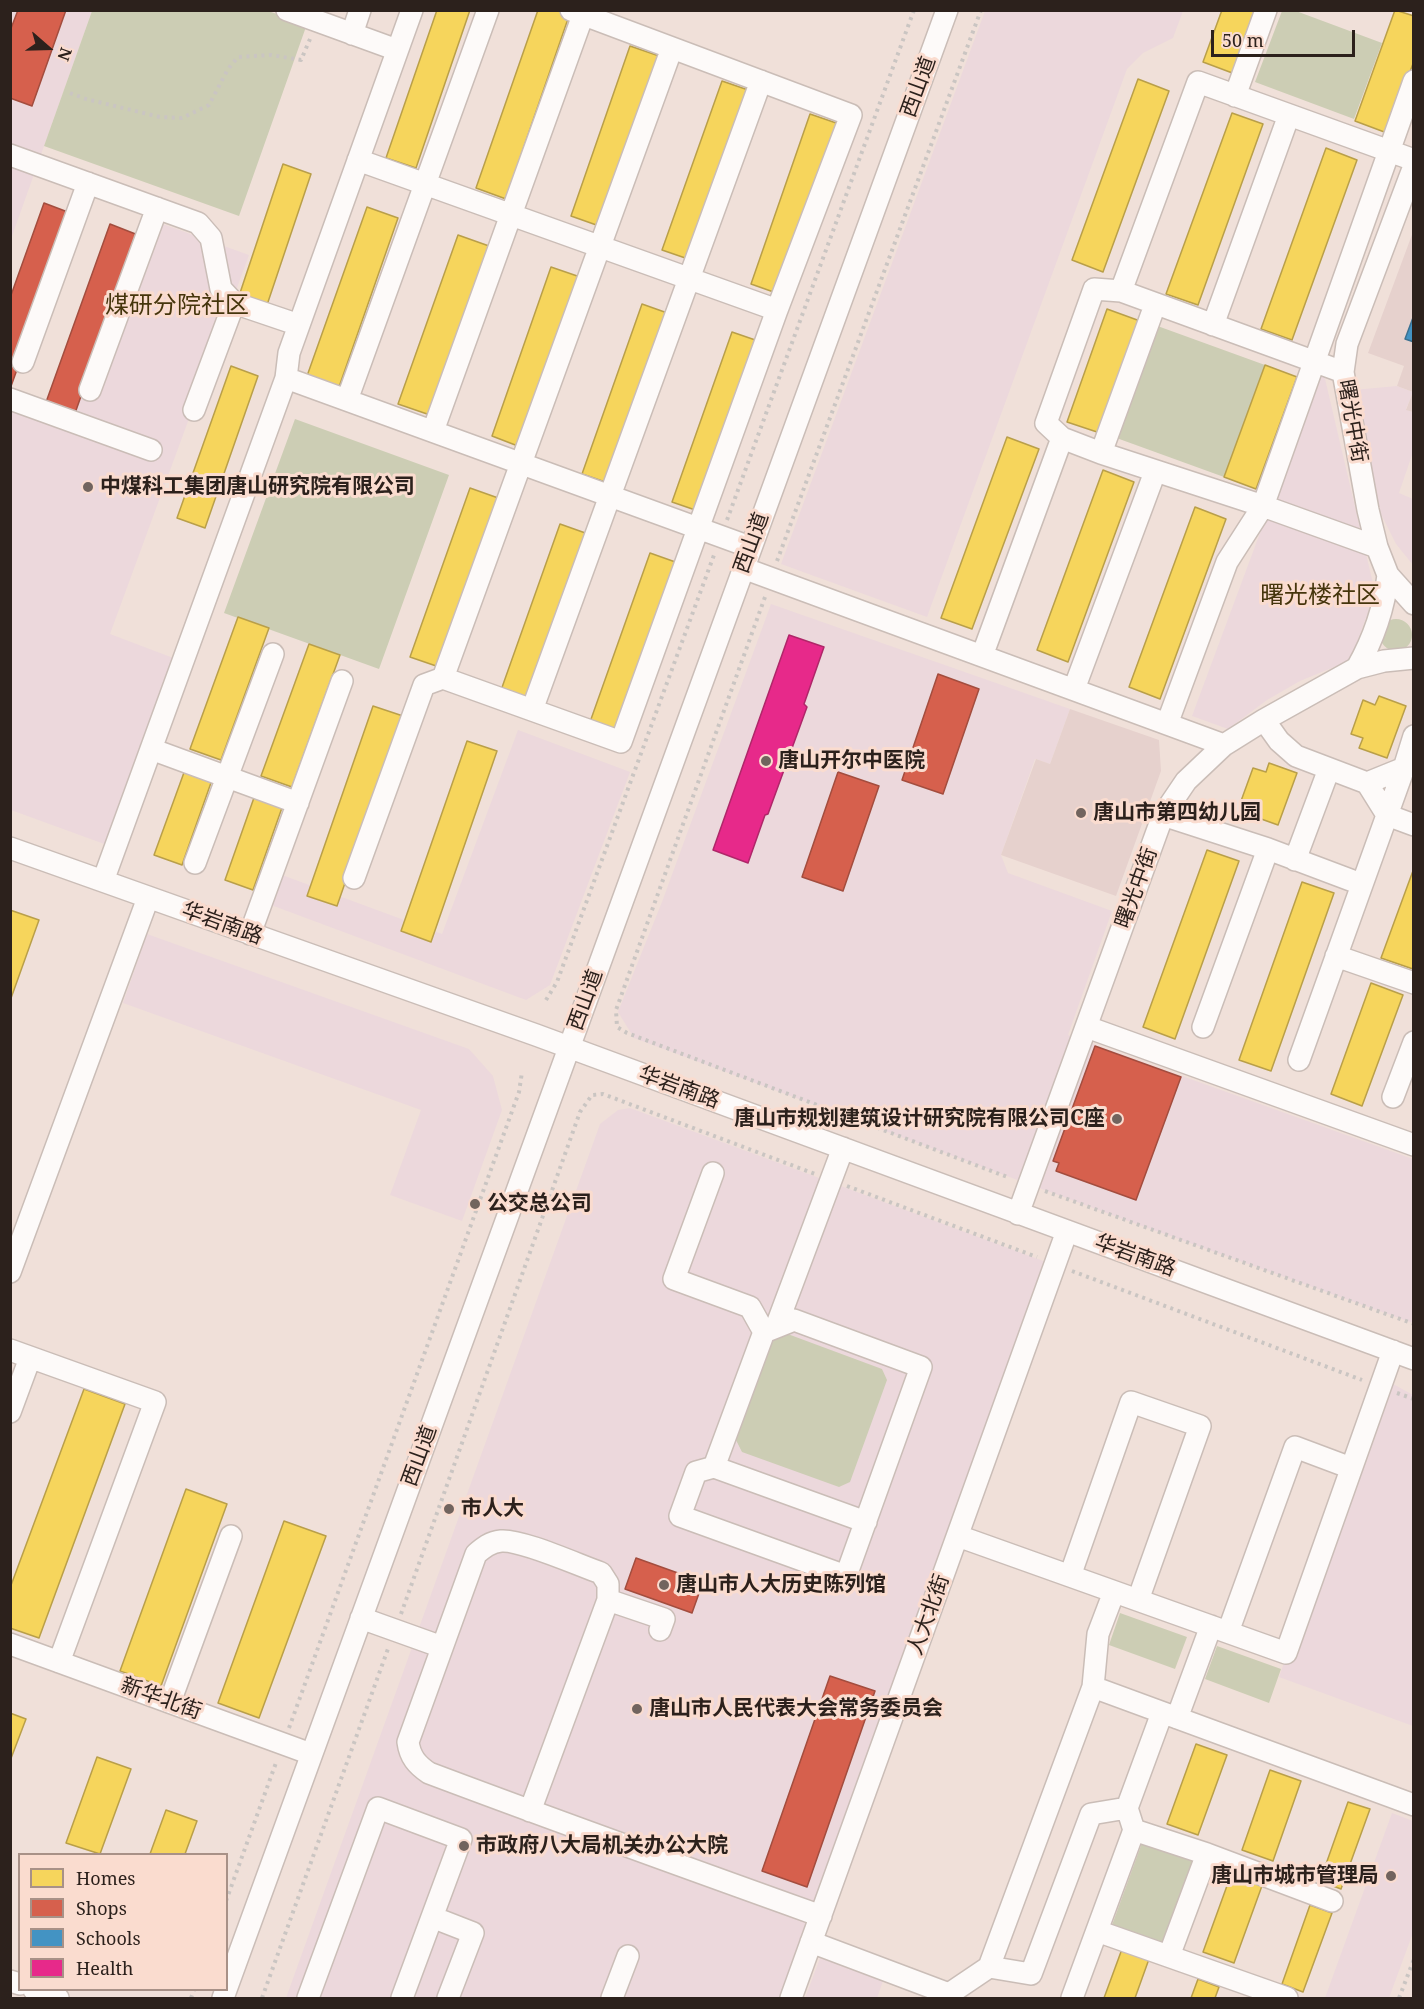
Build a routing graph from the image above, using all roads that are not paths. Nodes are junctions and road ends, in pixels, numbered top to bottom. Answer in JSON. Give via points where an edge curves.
{"nodes":[{"id":1,"x":287,"y":10,"type":"edge"},
{"id":2,"x":360,"y":10,"type":"edge"},
{"id":3,"x":412,"y":10,"type":"edge"},
{"id":4,"x":488,"y":10,"type":"edge"},
{"id":5,"x":947,"y":10,"type":"edge"},
{"id":6,"x":1266,"y":10,"type":"edge"},
{"id":7,"x":577,"y":13,"type":"edge"},
{"id":8,"x":351,"y":34,"type":"junction"},
{"id":9,"x":672,"y":48,"type":"junction"},
{"id":10,"x":397,"y":50,"type":"junction"},
{"id":11,"x":761,"y":81,"type":"junction"},
{"id":12,"x":1413,"y":81,"type":"edge"},
{"id":13,"x":1235,"y":96,"type":"junction"},
{"id":14,"x":1289,"y":116,"type":"junction"},
{"id":15,"x":1389,"y":151,"type":"junction"},
{"id":16,"x":10,"y":155,"type":"edge"},
{"id":17,"x":358,"y":160,"type":"junction"},
{"id":18,"x":1412,"y":175,"type":"edge"},
{"id":19,"x":88,"y":183,"type":"junction"},
{"id":20,"x":426,"y":183,"type":"junction"},
{"id":21,"x":157,"y":208,"type":"junction"},
{"id":22,"x":511,"y":214,"type":"junction"},
{"id":23,"x":600,"y":246,"type":"junction"},
{"id":24,"x":690,"y":278,"type":"junction"},
{"id":25,"x":1121,"y":291,"type":"junction"},
{"id":26,"x":234,"y":303,"type":"junction"},
{"id":27,"x":1155,"y":305,"type":"junction"},
{"id":28,"x":777,"y":310,"type":"junction"},
{"id":29,"x":299,"y":325,"type":"junction"},
{"id":30,"x":1213,"y":325,"type":"junction"},
{"id":31,"x":1315,"y":361,"type":"junction"},
{"id":32,"x":24,"y":362,"type":"dead end"},
{"id":33,"x":1343,"y":372,"type":"junction"},
{"id":34,"x":286,"y":378,"type":"junction"},
{"id":35,"x":90,"y":390,"type":"dead end"},
{"id":36,"x":10,"y":399,"type":"edge"},
{"id":37,"x":347,"y":400,"type":"junction"},
{"id":38,"x":194,"y":410,"type":"dead end"},
{"id":39,"x":433,"y":431,"type":"junction"},
{"id":40,"x":1062,"y":438,"type":"junction"},
{"id":41,"x":151,"y":450,"type":"dead end"},
{"id":42,"x":1101,"y":453,"type":"junction"},
{"id":43,"x":521,"y":464,"type":"junction"},
{"id":44,"x":1155,"y":472,"type":"junction"},
{"id":45,"x":610,"y":496,"type":"junction"},
{"id":46,"x":1263,"y":506,"type":"junction"},
{"id":47,"x":698,"y":528,"type":"junction"},
{"id":48,"x":750,"y":547,"type":"junction"},
{"id":49,"x":1377,"y":547,"type":"junction"},
{"id":50,"x":743,"y":568,"type":"junction"},
{"id":51,"x":1388,"y":575,"type":"junction"},
{"id":52,"x":1413,"y":604,"type":"edge"},
{"id":53,"x":273,"y":654,"type":"dead end"},
{"id":54,"x":982,"y":656,"type":"junction"},
{"id":55,"x":1413,"y":657,"type":"edge"},
{"id":56,"x":1357,"y":668,"type":"junction"},
{"id":57,"x":443,"y":678,"type":"junction"},
{"id":58,"x":342,"y":681,"type":"dead end"},
{"id":59,"x":1074,"y":689,"type":"junction"},
{"id":60,"x":532,"y":710,"type":"junction"},
{"id":61,"x":1264,"y":720,"type":"junction"},
{"id":62,"x":1167,"y":724,"type":"junction"},
{"id":63,"x":1413,"y":736,"type":"edge"},
{"id":64,"x":1224,"y":745,"type":"junction"},
{"id":65,"x":151,"y":749,"type":"junction"},
{"id":66,"x":1409,"y":767,"type":"edge"},
{"id":67,"x":1329,"y":769,"type":"junction"},
{"id":68,"x":227,"y":777,"type":"junction"},
{"id":69,"x":1367,"y":783,"type":"junction"},
{"id":70,"x":298,"y":803,"type":"junction"},
{"id":71,"x":1163,"y":815,"type":"junction"},
{"id":72,"x":1387,"y":815,"type":"junction"},
{"id":73,"x":1413,"y":825,"type":"edge"},
{"id":74,"x":10,"y":848,"type":"edge"},
{"id":75,"x":1268,"y":849,"type":"junction"},
{"id":76,"x":1295,"y":860,"type":"junction"},
{"id":77,"x":195,"y":864,"type":"dead end"},
{"id":78,"x":354,"y":878,"type":"dead end"},
{"id":79,"x":103,"y":881,"type":"junction"},
{"id":80,"x":1361,"y":884,"type":"junction"},
{"id":81,"x":148,"y":898,"type":"junction"},
{"id":82,"x":250,"y":934,"type":"junction"},
{"id":83,"x":1336,"y":956,"type":"junction"},
{"id":84,"x":1413,"y":984,"type":"edge"},
{"id":85,"x":1087,"y":1027,"type":"junction"},
{"id":86,"x":1203,"y":1027,"type":"dead end"},
{"id":87,"x":1413,"y":1042,"type":"edge"},
{"id":88,"x":568,"y":1048,"type":"junction"},
{"id":89,"x":1299,"y":1060,"type":"dead end"},
{"id":90,"x":1393,"y":1097,"type":"dead end"},
{"id":91,"x":1413,"y":1145,"type":"edge"},
{"id":92,"x":843,"y":1148,"type":"junction"},
{"id":93,"x":713,"y":1173,"type":"dead end"},
{"id":94,"x":1018,"y":1214,"type":"junction"},
{"id":95,"x":1067,"y":1231,"type":"junction"},
{"id":96,"x":10,"y":1272,"type":"edge"},
{"id":97,"x":770,"y":1329,"type":"junction"},
{"id":98,"x":1393,"y":1351,"type":"junction"},
{"id":99,"x":20,"y":1354,"type":"edge"},
{"id":100,"x":1413,"y":1359,"type":"edge"},
{"id":101,"x":10,"y":1412,"type":"edge"},
{"id":102,"x":714,"y":1467,"type":"junction"},
{"id":103,"x":1352,"y":1468,"type":"junction"},
{"id":104,"x":866,"y":1522,"type":"junction"},
{"id":105,"x":231,"y":1536,"type":"dead end"},
{"id":106,"x":958,"y":1536,"type":"junction"},
{"id":107,"x":1070,"y":1576,"type":"junction"},
{"id":108,"x":1114,"y":1592,"type":"junction"},
{"id":109,"x":608,"y":1599,"type":"junction"},
{"id":110,"x":1138,"y":1600,"type":"junction"},
{"id":111,"x":361,"y":1618,"type":"junction"},
{"id":112,"x":1219,"y":1629,"type":"junction"},
{"id":113,"x":660,"y":1630,"type":"dead end"},
{"id":114,"x":10,"y":1644,"type":"edge"},
{"id":115,"x":442,"y":1647,"type":"junction"},
{"id":116,"x":59,"y":1662,"type":"junction"},
{"id":117,"x":1093,"y":1687,"type":"junction"},
{"id":118,"x":170,"y":1702,"type":"junction"},
{"id":119,"x":1169,"y":1715,"type":"junction"},
{"id":120,"x":311,"y":1754,"type":"junction"},
{"id":121,"x":1413,"y":1805,"type":"edge"},
{"id":122,"x":1127,"y":1808,"type":"junction"},
{"id":123,"x":530,"y":1811,"type":"junction"},
{"id":124,"x":1134,"y":1830,"type":"junction"},
{"id":125,"x":1207,"y":1854,"type":"junction"},
{"id":126,"x":1332,"y":1900,"type":"dead end"},
{"id":127,"x":821,"y":1916,"type":"junction"},
{"id":128,"x":432,"y":1917,"type":"junction"},
{"id":129,"x":1097,"y":1931,"type":"junction"},
{"id":130,"x":811,"y":1942,"type":"junction"},
{"id":131,"x":628,"y":1956,"type":"dead end"},
{"id":132,"x":1169,"y":1956,"type":"junction"},
{"id":133,"x":989,"y":1967,"type":"junction"},
{"id":134,"x":228,"y":1984,"type":"edge"},
{"id":135,"x":39,"y":1991,"type":"edge"},
{"id":136,"x":58,"y":1998,"type":"edge"},
{"id":137,"x":308,"y":1998,"type":"edge"},
{"id":138,"x":402,"y":1998,"type":"edge"},
{"id":139,"x":448,"y":1998,"type":"edge"},
{"id":140,"x":612,"y":1998,"type":"edge"},
{"id":141,"x":791,"y":1998,"type":"edge"},
{"id":142,"x":1072,"y":1998,"type":"edge"},
{"id":143,"x":1287,"y":1998,"type":"edge"}],
"edges":[{"from":1,"to":8,"type":"street"},
{"from":2,"to":8,"type":"street"},
{"from":3,"to":10,"type":"street"},
{"from":4,"to":20,"type":"street"},
{"from":5,"to":48,"type":"street","name":"西山道"},
{"from":6,"to":13,"type":"street"},
{"from":7,"to":9,"type":"street"},
{"from":7,"to":22,"type":"street"},
{"from":8,"to":10,"type":"street"},
{"from":9,"to":11,"type":"street"},
{"from":9,"to":23,"type":"street"},
{"from":10,"to":17,"type":"street"},
{"from":11,"to":24,"type":"street"},
{"from":11,"to":28,"type":"street","via":[[851,114]]},
{"from":12,"to":15,"type":"street"},
{"from":13,"to":14,"type":"street"},
{"from":13,"to":25,"type":"street","via":[[1198,82]]},
{"from":14,"to":15,"type":"street"},
{"from":14,"to":30,"type":"street"},
{"from":15,"to":18,"type":"street"},
{"from":15,"to":31,"type":"street"},
{"from":16,"to":19,"type":"street"},
{"from":17,"to":20,"type":"street"},
{"from":17,"to":29,"type":"street"},
{"from":18,"to":33,"type":"street","name":"曙光中街","via":[[1347,344]]},
{"from":19,"to":21,"type":"street"},
{"from":19,"to":32,"type":"street"},
{"from":20,"to":22,"type":"street"},
{"from":20,"to":37,"type":"street"},
{"from":21,"to":26,"type":"street","via":[[198,223],[211,238],[221,289]]},
{"from":21,"to":35,"type":"street"},
{"from":22,"to":23,"type":"street"},
{"from":22,"to":39,"type":"street"},
{"from":23,"to":24,"type":"street"},
{"from":23,"to":43,"type":"street"},
{"from":24,"to":28,"type":"street"},
{"from":24,"to":45,"type":"street"},
{"from":25,"to":27,"type":"street"},
{"from":25,"to":40,"type":"street","via":[[1094,289],[1046,423]]},
{"from":26,"to":29,"type":"street"},
{"from":26,"to":38,"type":"street"},
{"from":27,"to":30,"type":"street"},
{"from":27,"to":42,"type":"street"},
{"from":28,"to":47,"type":"street"},
{"from":29,"to":34,"type":"street","via":[[289,352]]},
{"from":30,"to":31,"type":"street"},
{"from":31,"to":33,"type":"street"},
{"from":31,"to":46,"type":"street"},
{"from":33,"to":49,"type":"street","name":"曙光中街"},
{"from":34,"to":37,"type":"street"},
{"from":34,"to":65,"type":"street"},
{"from":36,"to":41,"type":"street"},
{"from":37,"to":39,"type":"street"},
{"from":39,"to":43,"type":"street"},
{"from":40,"to":42,"type":"street"},
{"from":40,"to":54,"type":"street"},
{"from":42,"to":44,"type":"street"},
{"from":43,"to":45,"type":"street"},
{"from":43,"to":57,"type":"street"},
{"from":44,"to":46,"type":"street"},
{"from":44,"to":59,"type":"street"},
{"from":45,"to":47,"type":"street"},
{"from":45,"to":60,"type":"street"},
{"from":46,"to":49,"type":"street"},
{"from":46,"to":62,"type":"street","via":[[1227,562]]},
{"from":47,"to":48,"type":"street"},
{"from":47,"to":60,"type":"street","via":[[621,742]]},
{"from":48,"to":50,"type":"street","name":"西山道"},
{"from":49,"to":51,"type":"street","name":"曙光中街"},
{"from":50,"to":54,"type":"street"},
{"from":50,"to":88,"type":"street","name":"西山道"},
{"from":51,"to":52,"type":"street","name":"曙光中街"},
{"from":51,"to":56,"type":"street","via":[[1385,602],[1372,641]]},
{"from":53,"to":68,"type":"street"},
{"from":54,"to":59,"type":"street"},
{"from":55,"to":56,"type":"street","name":"曙光中街"},
{"from":56,"to":61,"type":"street","name":"曙光中街"},
{"from":57,"to":60,"type":"street"},
{"from":57,"to":78,"type":"street","via":[[424,685]]},
{"from":58,"to":70,"type":"street"},
{"from":59,"to":62,"type":"street"},
{"from":61,"to":64,"type":"street","name":"曙光中街"},
{"from":61,"to":67,"type":"street","via":[[1296,756]]},
{"from":62,"to":64,"type":"street"},
{"from":63,"to":66,"type":"street"},
{"from":64,"to":71,"type":"street","name":"曙光中街","via":[[1186,781]]},
{"from":65,"to":68,"type":"street"},
{"from":65,"to":79,"type":"street"},
{"from":66,"to":69,"type":"street"},
{"from":66,"to":72,"type":"street"},
{"from":67,"to":69,"type":"street"},
{"from":67,"to":76,"type":"street"},
{"from":68,"to":70,"type":"street"},
{"from":68,"to":77,"type":"street"},
{"from":69,"to":72,"type":"street"},
{"from":70,"to":82,"type":"street"},
{"from":71,"to":75,"type":"street"},
{"from":71,"to":85,"type":"street","name":"曙光中街"},
{"from":72,"to":73,"type":"street"},
{"from":72,"to":80,"type":"street"},
{"from":74,"to":79,"type":"street","name":"华岩南路"},
{"from":75,"to":76,"type":"street"},
{"from":75,"to":86,"type":"street"},
{"from":76,"to":80,"type":"street"},
{"from":79,"to":81,"type":"street","name":"华岩南路"},
{"from":80,"to":83,"type":"street"},
{"from":81,"to":82,"type":"street","name":"华岩南路"},
{"from":81,"to":96,"type":"street"},
{"from":82,"to":88,"type":"street","name":"华岩南路"},
{"from":83,"to":84,"type":"street"},
{"from":83,"to":89,"type":"street"},
{"from":85,"to":91,"type":"street"},
{"from":85,"to":94,"type":"street","name":"曙光中街"},
{"from":87,"to":90,"type":"street"},
{"from":88,"to":92,"type":"street","name":"华岩南路"},
{"from":88,"to":111,"type":"street","name":"西山道"},
{"from":92,"to":94,"type":"street","name":"华岩南路"},
{"from":92,"to":97,"type":"street"},
{"from":93,"to":97,"type":"street","via":[[674,1280],[750,1307]]},
{"from":94,"to":95,"type":"street","name":"华岩南路"},
{"from":95,"to":98,"type":"street","name":"华岩南路"},
{"from":95,"to":106,"type":"street","name":"人大北街"},
{"from":97,"to":102,"type":"street"},
{"from":97,"to":104,"type":"street","via":[[794,1320],[921,1367]]},
{"from":98,"to":100,"type":"street","name":"华岩南路"},
{"from":98,"to":103,"type":"street"},
{"from":99,"to":101,"type":"street"},
{"from":99,"to":116,"type":"street","via":[[154,1402]]},
{"from":102,"to":104,"type":"street"},
{"from":102,"to":104,"type":"street","via":[[696,1472],[680,1516],[846,1576]]},
{"from":103,"to":112,"type":"street","via":[[1295,1447]]},
{"from":103,"to":112,"type":"street","via":[[1286,1653]]},
{"from":105,"to":118,"type":"street"},
{"from":106,"to":107,"type":"street"},
{"from":106,"to":127,"type":"street","name":"人大北街"},
{"from":107,"to":108,"type":"street"},
{"from":107,"to":110,"type":"street","via":[[1131,1402],[1200,1426]]},
{"from":108,"to":110,"type":"street"},
{"from":108,"to":117,"type":"street","via":[[1098,1634]]},
{"from":109,"to":113,"type":"street","via":[[664,1619]]},
{"from":109,"to":115,"type":"street","via":[[608,1584],[600,1573],[516,1542],[486,1545],[476,1554]]},
{"from":109,"to":123,"type":"street"},
{"from":110,"to":112,"type":"street"},
{"from":111,"to":115,"type":"street"},
{"from":111,"to":120,"type":"street","name":"西山道"},
{"from":112,"to":119,"type":"street"},
{"from":114,"to":116,"type":"street","name":"新华北街"},
{"from":115,"to":123,"type":"street","via":[[408,1742],[409,1752],[429,1773]]},
{"from":116,"to":118,"type":"street","name":"新华北街"},
{"from":117,"to":119,"type":"street"},
{"from":117,"to":133,"type":"street"},
{"from":118,"to":120,"type":"street","name":"新华北街"},
{"from":119,"to":121,"type":"street"},
{"from":119,"to":122,"type":"street"},
{"from":120,"to":134,"type":"street","name":"西山道"},
{"from":122,"to":124,"type":"street"},
{"from":122,"to":133,"type":"street","via":[[1091,1814],[1031,1974]]},
{"from":123,"to":127,"type":"street","via":[[588,1827]]},
{"from":124,"to":125,"type":"street"},
{"from":124,"to":129,"type":"street"},
{"from":125,"to":126,"type":"street"},
{"from":125,"to":132,"type":"street"},
{"from":127,"to":130,"type":"street","name":"人大北街"},
{"from":128,"to":137,"type":"street","via":[[461,1839],[378,1808]]},
{"from":128,"to":138,"type":"street"},
{"from":128,"to":139,"type":"street","via":[[473,1933]]},
{"from":129,"to":132,"type":"street"},
{"from":129,"to":142,"type":"street"},
{"from":130,"to":133,"type":"street","via":[[949,1994]]},
{"from":130,"to":141,"type":"street","name":"人大北街"},
{"from":131,"to":140,"type":"street"},
{"from":132,"to":143,"type":"street"},
{"from":135,"to":136,"type":"street"}]}
